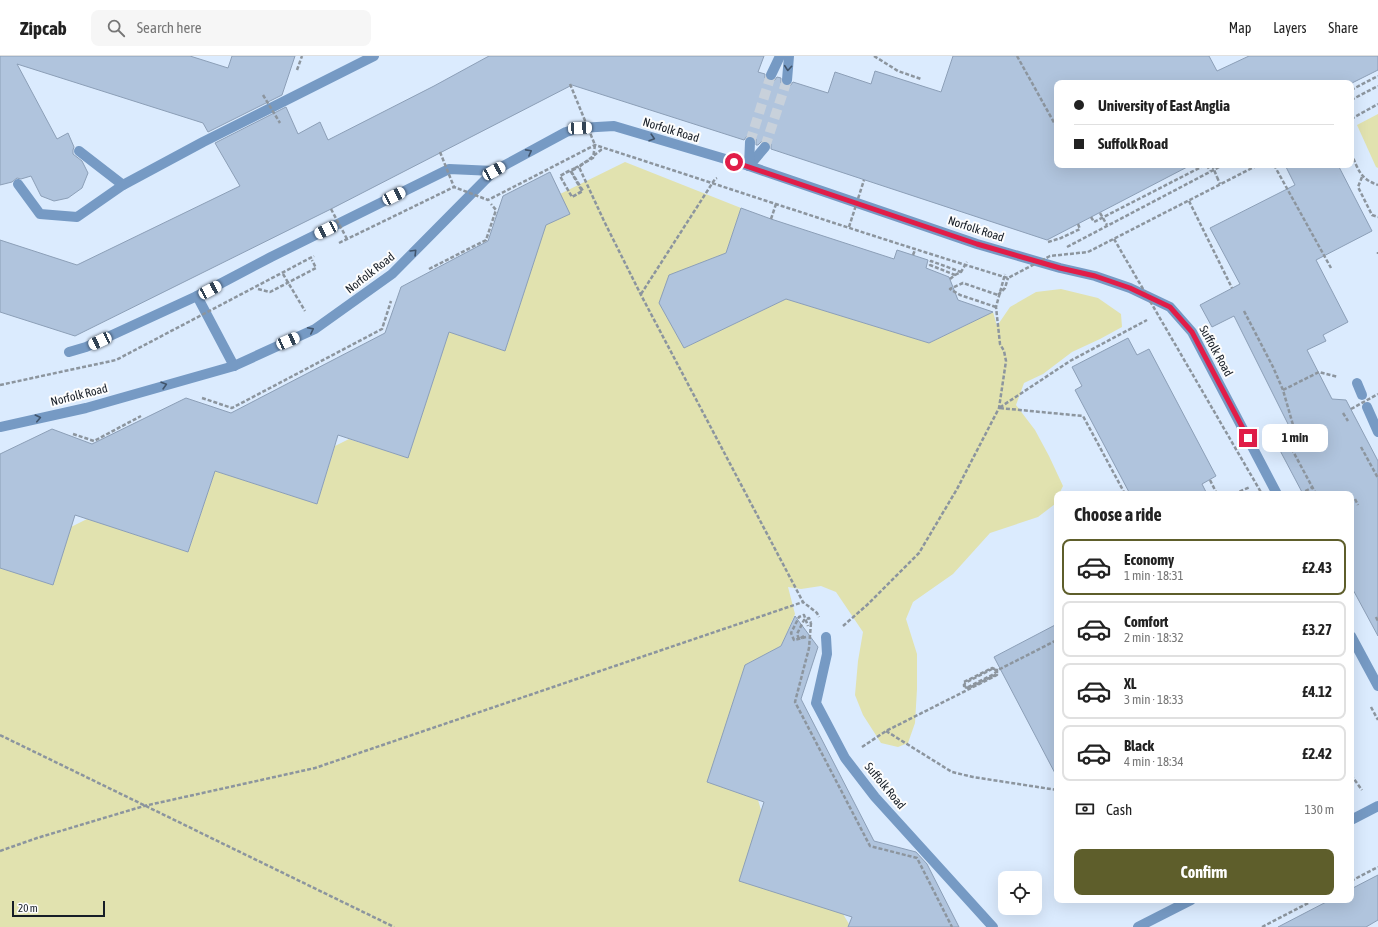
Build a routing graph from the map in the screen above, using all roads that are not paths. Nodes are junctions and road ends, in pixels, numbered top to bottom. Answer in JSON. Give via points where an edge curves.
{"nodes":[{"id":1,"x":374,"y":56,"type":"edge"},
{"id":2,"x":780,"y":56,"type":"edge"},
{"id":3,"x":789,"y":56,"type":"edge"},
{"id":4,"x":771,"y":75,"type":"tunnel mouth"},
{"id":5,"x":787,"y":80,"type":"tunnel mouth"},
{"id":6,"x":750,"y":142,"type":"tunnel mouth"},
{"id":7,"x":765,"y":147,"type":"tunnel mouth"},
{"id":8,"x":79,"y":151,"type":"dead end"},
{"id":9,"x":749,"y":166,"type":"junction"},
{"id":10,"x":494,"y":171,"type":"junction"},
{"id":11,"x":18,"y":184,"type":"dead end"},
{"id":12,"x":123,"y":185,"type":"junction"},
{"id":13,"x":1060,"y":268,"type":"joint"},
{"id":14,"x":197,"y":296,"type":"junction"},
{"id":15,"x":69,"y":352,"type":"dead end"},
{"id":16,"x":234,"y":366,"type":"junction"},
{"id":17,"x":1357,"y":383,"type":"dead end"},
{"id":18,"x":1362,"y":395,"type":"dead end"},
{"id":19,"x":1367,"y":407,"type":"dead end"},
{"id":20,"x":0,"y":427,"type":"edge"},
{"id":21,"x":1378,"y":432,"type":"edge"},
{"id":22,"x":1275,"y":491,"type":"edge"},
{"id":23,"x":826,"y":637,"type":"dead end"},
{"id":24,"x":1354,"y":642,"type":"edge"},
{"id":25,"x":1378,"y":686,"type":"edge"},
{"id":26,"x":1378,"y":806,"type":"edge"},
{"id":27,"x":1354,"y":818,"type":"edge"},
{"id":28,"x":1185,"y":903,"type":"edge"},
{"id":29,"x":993,"y":927,"type":"edge"},
{"id":30,"x":1138,"y":927,"type":"edge"}],
"edges":[{"from":1,"to":12,"type":"street"},
{"from":2,"to":4,"type":"street"},
{"from":3,"to":5,"type":"street","one_way":true},
{"from":6,"to":9,"type":"street"},
{"from":7,"to":9,"type":"street"},
{"from":8,"to":12,"type":"street"},
{"from":10,"to":9,"type":"street","name":"Norfolk Road","one_way":true,"via":[[566,132],[580,128],[614,126]]},
{"from":9,"to":13,"type":"street","name":"Norfolk Road","via":[[977,244]]},
{"from":10,"to":14,"type":"street","via":[[449,169]]},
{"from":16,"to":10,"type":"street","name":"Norfolk Road","one_way":true,"via":[[315,329],[392,274]]},
{"from":11,"to":12,"type":"street","via":[[40,214],[76,217]]},
{"from":13,"to":22,"type":"street","name":"Suffolk Road","via":[[1130,288],[1170,307],[1192,332]]},
{"from":14,"to":15,"type":"street","via":[[86,347]]},
{"from":14,"to":16,"type":"street"},
{"from":20,"to":16,"type":"street","name":"Norfolk Road","one_way":true,"via":[[86,408]]},
{"from":17,"to":18,"type":"street"},
{"from":19,"to":21,"type":"street"},
{"from":23,"to":29,"type":"street","name":"Suffolk Road","via":[[827,654],[816,702],[845,758],[875,797]]},
{"from":24,"to":25,"type":"street"},
{"from":26,"to":27,"type":"street"},
{"from":28,"to":30,"type":"street"}]}
